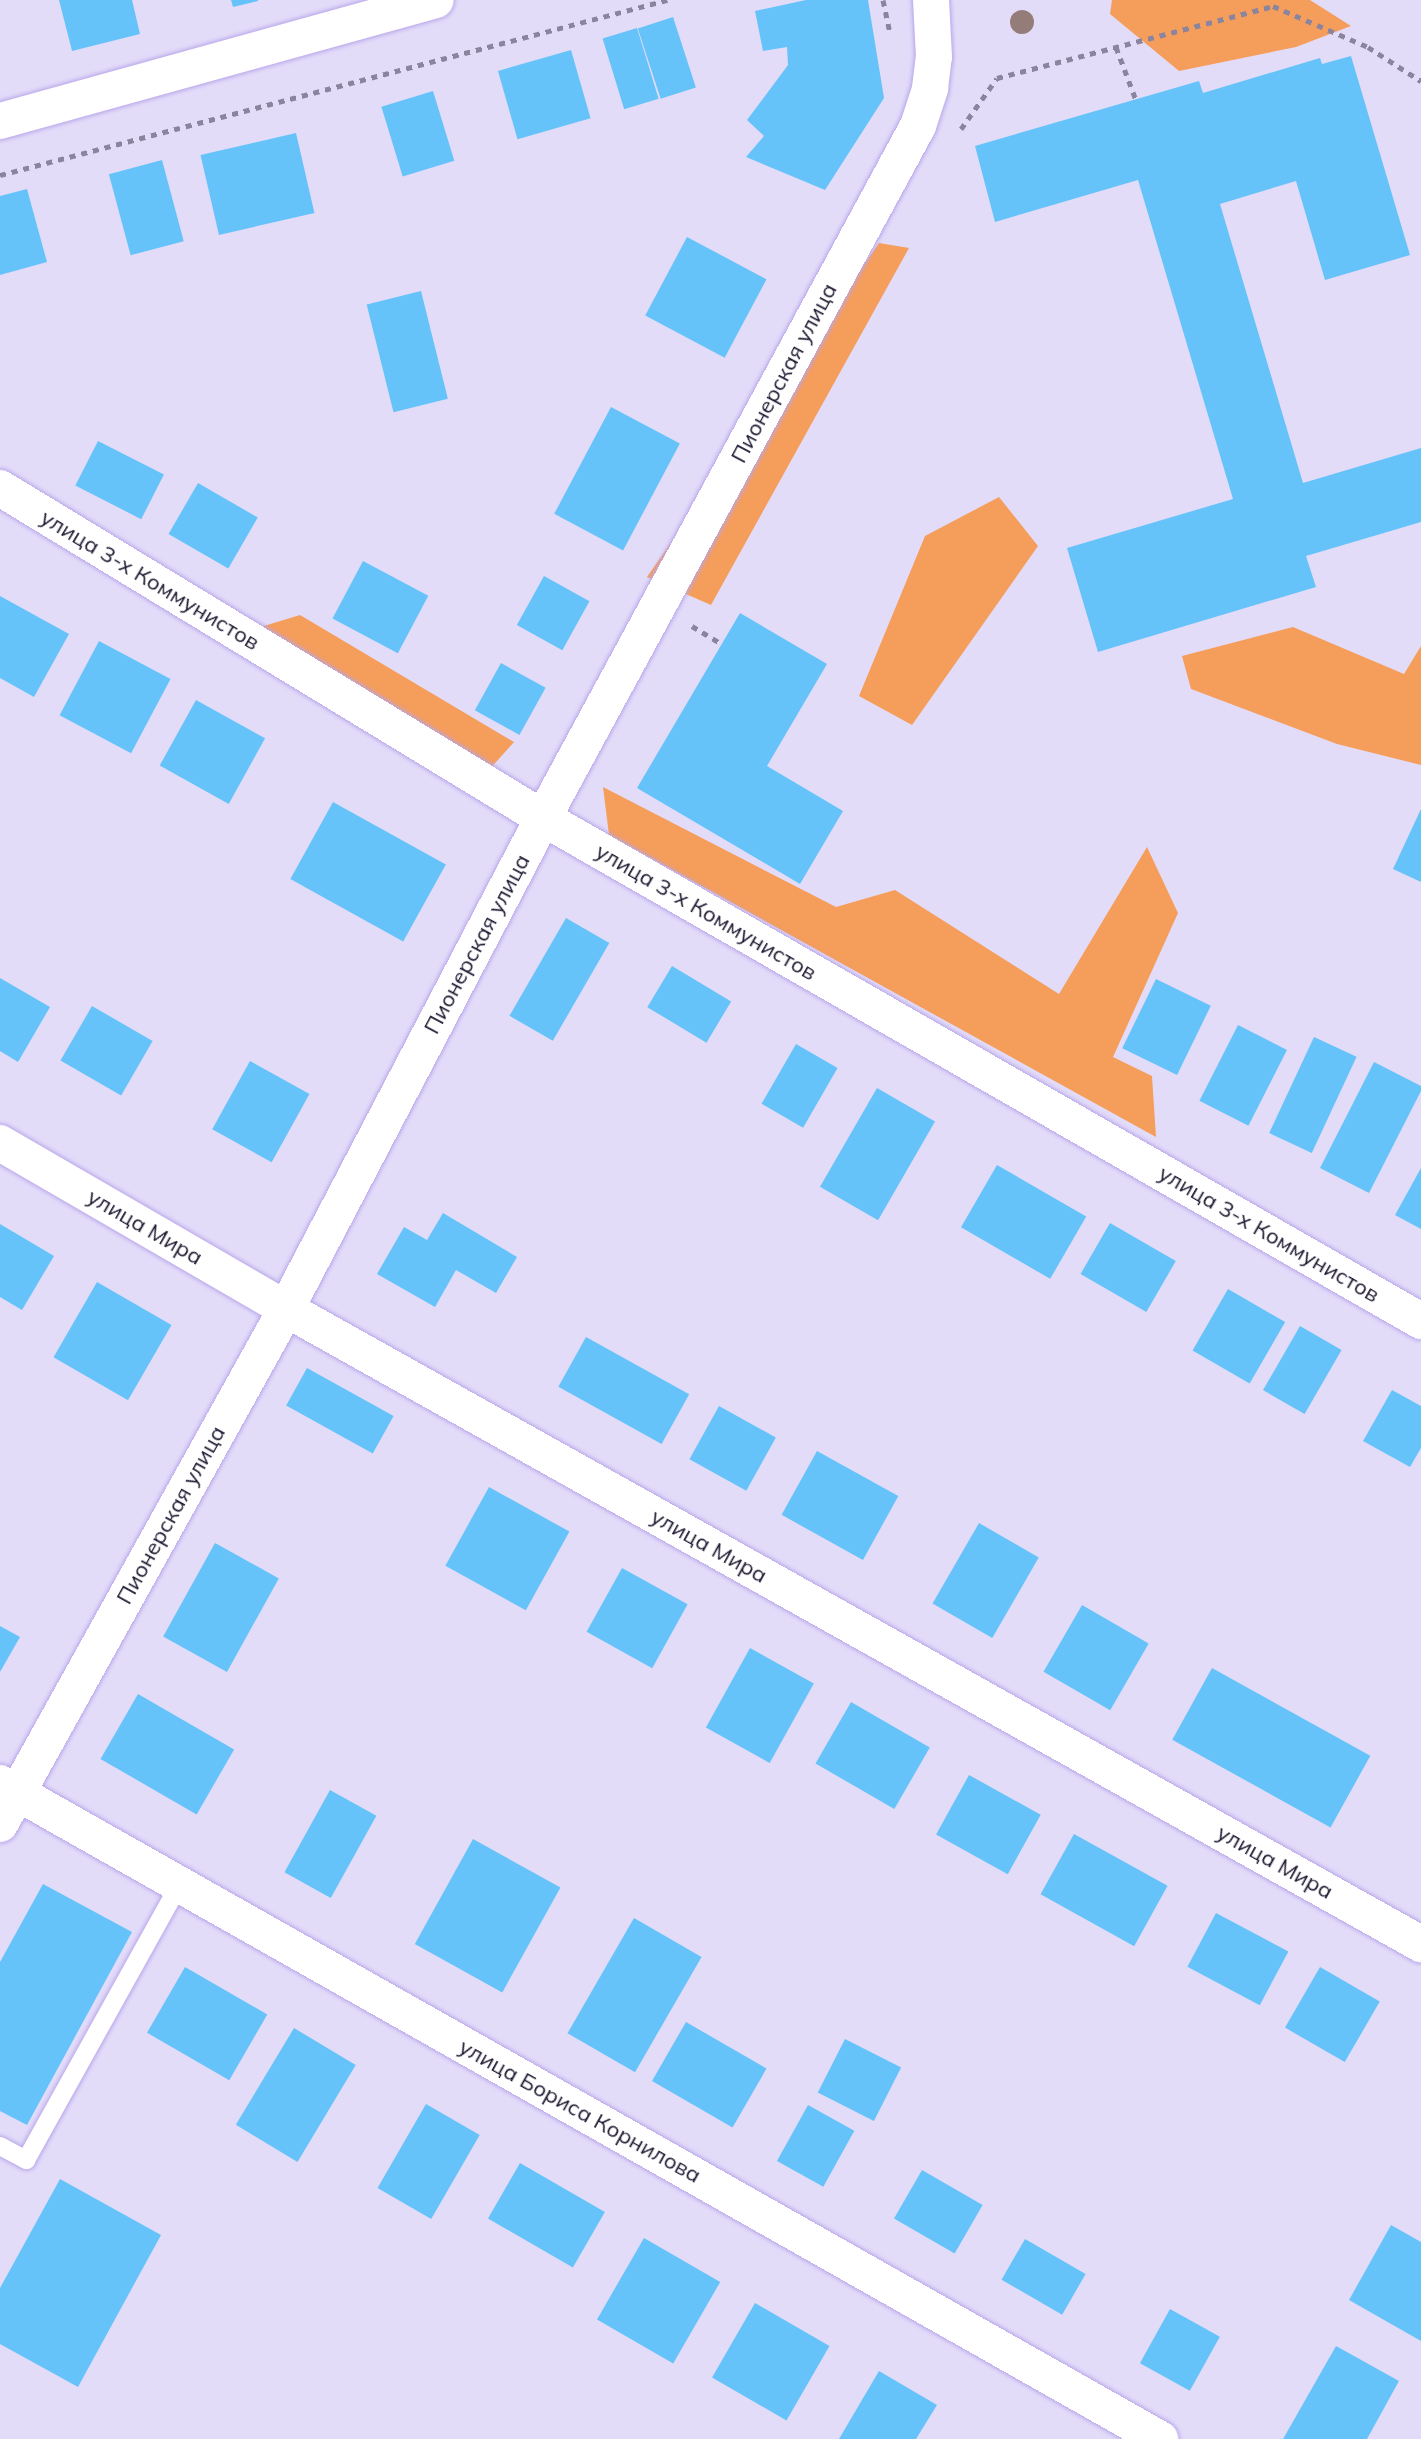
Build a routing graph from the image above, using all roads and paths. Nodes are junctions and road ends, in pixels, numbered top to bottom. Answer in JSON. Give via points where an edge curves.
{"nodes":[{"id":1,"x":436,"y":0,"type":"edge"},
{"id":2,"x":667,"y":0,"type":"edge"},
{"id":3,"x":883,"y":0,"type":"edge"},
{"id":4,"x":931,"y":0,"type":"edge"},
{"id":5,"x":892,"y":45,"type":"dead end"},
{"id":6,"x":1116,"y":47,"type":"junction"},
{"id":7,"x":1421,"y":81,"type":"edge"},
{"id":8,"x":1136,"y":100,"type":"dead end"},
{"id":9,"x":0,"y":121,"type":"edge"},
{"id":10,"x":958,"y":134,"type":"dead end"},
{"id":11,"x":0,"y":175,"type":"edge"},
{"id":12,"x":0,"y":488,"type":"edge"},
{"id":13,"x":688,"y":624,"type":"dead end"},
{"id":14,"x":722,"y":644,"type":"dead end"},
{"id":15,"x":543,"y":818,"type":"junction"},
{"id":16,"x":0,"y":1143,"type":"edge"},
{"id":17,"x":286,"y":1309,"type":"junction"},
{"id":18,"x":1421,"y":1321,"type":"edge"},
{"id":19,"x":6,"y":1800,"type":"edge"},
{"id":20,"x":179,"y":1885,"type":"junction"},
{"id":21,"x":1421,"y":1944,"type":"edge"},
{"id":22,"x":0,"y":2146,"type":"edge"},
{"id":23,"x":1160,"y":2439,"type":"edge"}],
"edges":[{"from":1,"to":9,"type":"street"},
{"from":2,"to":11,"type":"path"},
{"from":3,"to":5,"type":"path"},
{"from":4,"to":15,"type":"street","name":"Пионерская улица","via":[[934,57],[918,126]]},
{"from":6,"to":7,"type":"path","via":[[1273,6],[1368,47]]},
{"from":6,"to":8,"type":"path"},
{"from":6,"to":10,"type":"path","via":[[997,78]]},
{"from":12,"to":15,"type":"street","name":"улица 3-х Коммунистов"},
{"from":13,"to":14,"type":"path"},
{"from":15,"to":17,"type":"street","name":"Пионерская улица"},
{"from":15,"to":18,"type":"street","name":"улица 3-х Коммунистов"},
{"from":16,"to":17,"type":"street","name":"улица Мира"},
{"from":17,"to":19,"type":"street","name":"Пионерская улица"},
{"from":17,"to":21,"type":"street","name":"улица Мира"},
{"from":19,"to":20,"type":"street","name":"улица Бориса Корнилова"},
{"from":20,"to":22,"type":"lane","via":[[26,2160]]},
{"from":20,"to":23,"type":"street","name":"улица Бориса Корнилова"}]}
